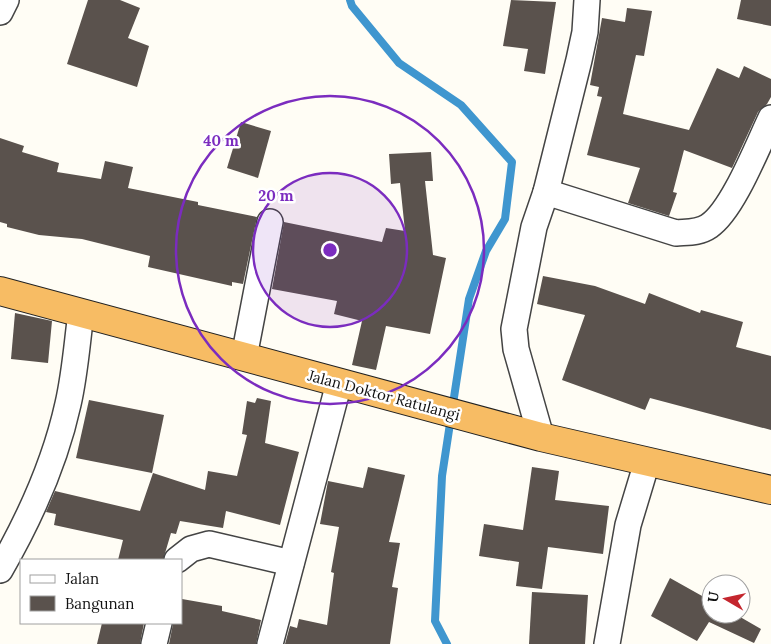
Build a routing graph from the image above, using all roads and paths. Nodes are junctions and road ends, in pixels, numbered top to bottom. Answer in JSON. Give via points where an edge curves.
{"nodes":[{"id":1,"x":6,"y":0,"type":"edge"},
{"id":2,"x":587,"y":0,"type":"edge"},
{"id":3,"x":0,"y":12,"type":"edge"},
{"id":4,"x":771,"y":118,"type":"edge"},
{"id":5,"x":546,"y":192,"type":"junction"},
{"id":6,"x":270,"y":222,"type":"dead end"},
{"id":7,"x":0,"y":291,"type":"edge"},
{"id":8,"x":81,"y":313,"type":"junction"},
{"id":9,"x":244,"y":357,"type":"junction"},
{"id":10,"x":339,"y":383,"type":"junction"},
{"id":11,"x":541,"y":437,"type":"junction"},
{"id":12,"x":648,"y":462,"type":"junction"},
{"id":13,"x":771,"y":490,"type":"edge"},
{"id":14,"x":178,"y":559,"type":"edge"},
{"id":15,"x":291,"y":563,"type":"junction"},
{"id":16,"x":0,"y":570,"type":"edge"},
{"id":17,"x":159,"y":624,"type":"edge"},
{"id":18,"x":154,"y":644,"type":"edge"},
{"id":19,"x":270,"y":644,"type":"edge"},
{"id":20,"x":606,"y":644,"type":"edge"}],
"edges":[{"from":1,"to":3,"type":"street"},
{"from":2,"to":5,"type":"street","via":[[585,32]]},
{"from":4,"to":5,"type":"street","via":[[725,209],[710,225],[696,232],[676,233]]},
{"from":5,"to":11,"type":"street","via":[[534,227],[514,329],[516,349]]},
{"from":6,"to":9,"type":"street"},
{"from":7,"to":8,"type":"highway","name":"Jalan Doktor Ratulangi"},
{"from":8,"to":9,"type":"highway","name":"Jalan Doktor Ratulangi"},
{"from":8,"to":16,"type":"street","via":[[61,429],[36,503]]},
{"from":9,"to":10,"type":"highway","name":"Jalan Doktor Ratulangi"},
{"from":10,"to":11,"type":"highway","name":"Jalan Doktor Ratulangi"},
{"from":10,"to":15,"type":"street"},
{"from":11,"to":12,"type":"highway","name":"Jalan Doktor Ratulangi"},
{"from":12,"to":13,"type":"highway","name":"Jalan Doktor Ratulangi"},
{"from":12,"to":20,"type":"street","via":[[628,525]]},
{"from":14,"to":15,"type":"street","via":[[191,549],[209,544]]},
{"from":15,"to":19,"type":"street"},
{"from":17,"to":18,"type":"street"}]}
